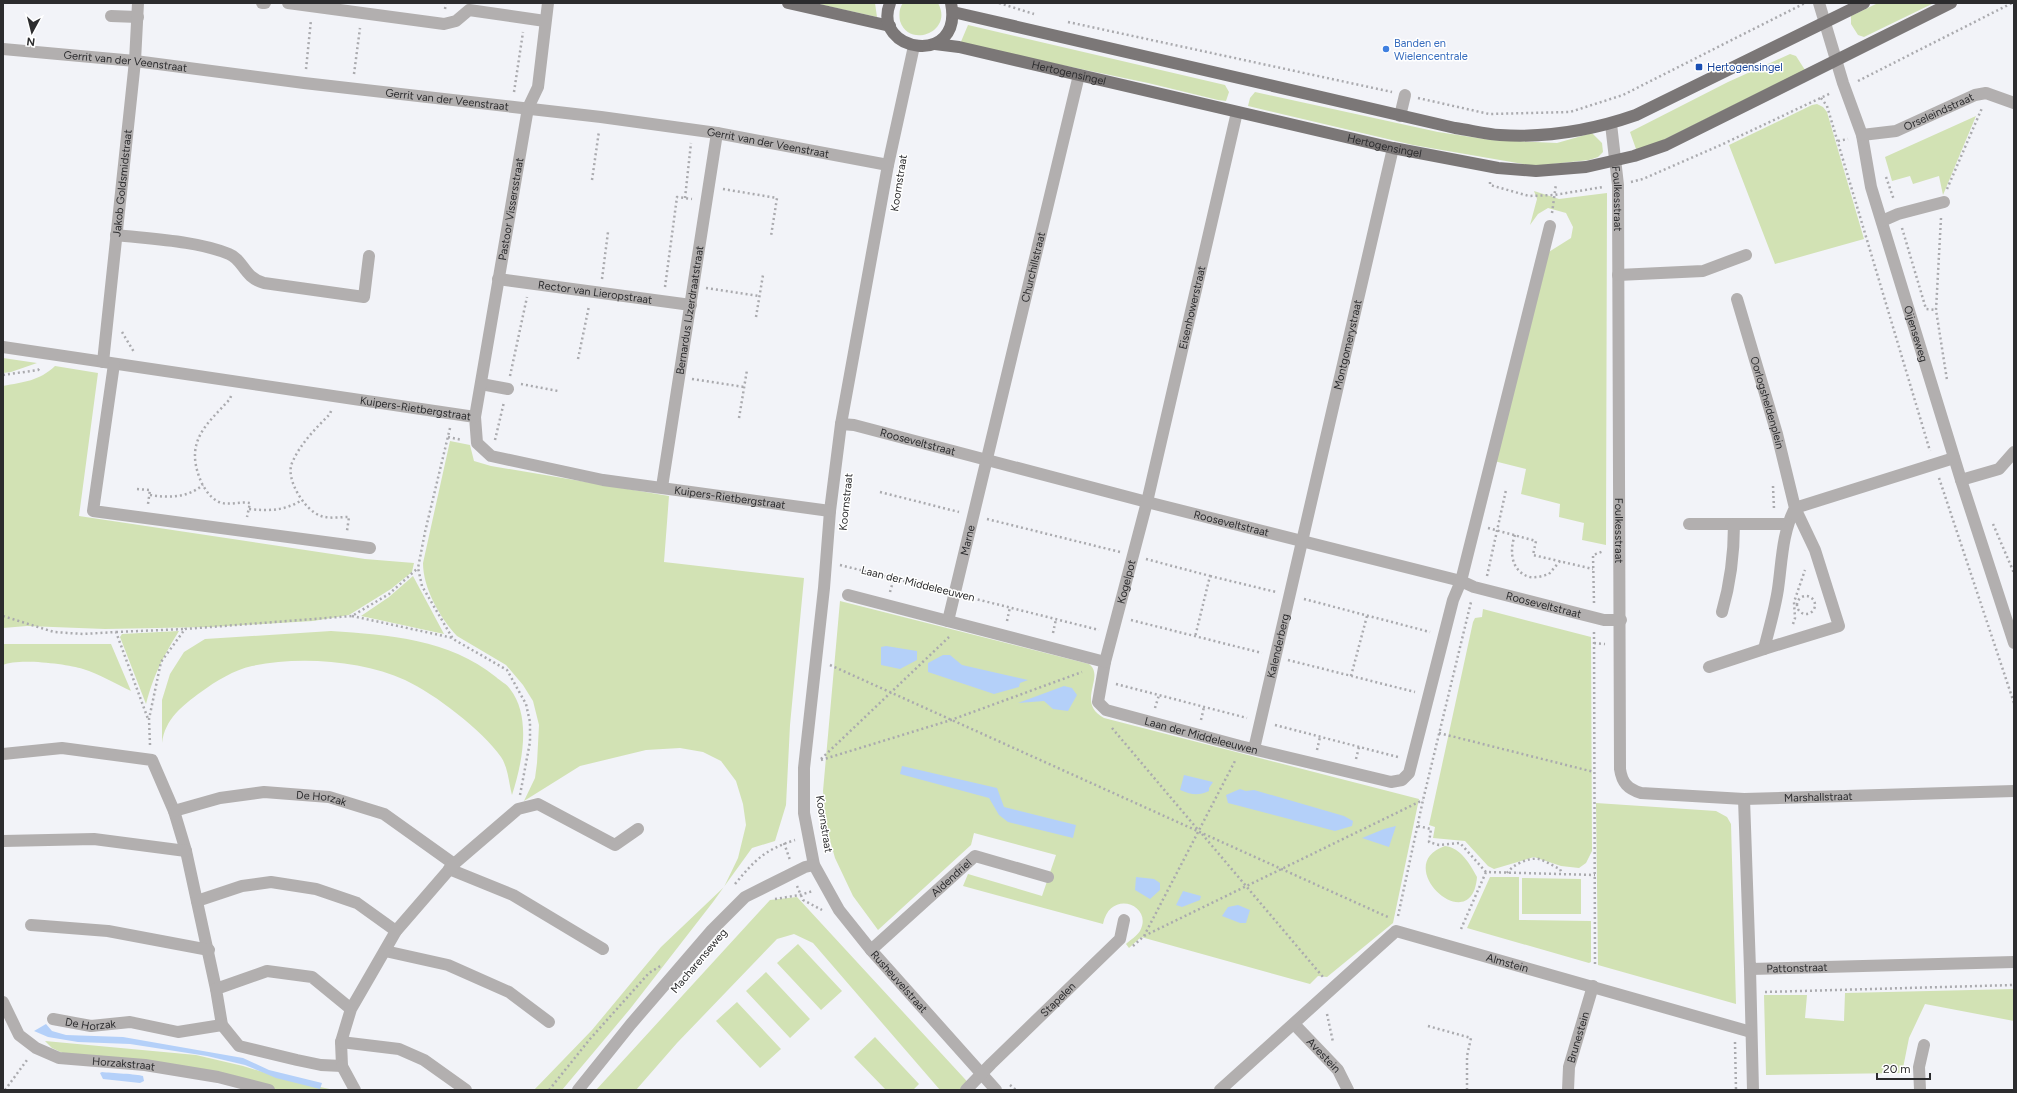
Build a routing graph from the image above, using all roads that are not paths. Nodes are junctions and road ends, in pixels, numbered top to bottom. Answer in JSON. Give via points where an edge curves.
{"nodes":[{"id":1,"x":138,"y":3,"type":"edge"},
{"id":2,"x":262,"y":3,"type":"edge"},
{"id":3,"x":265,"y":3,"type":"edge"},
{"id":4,"x":288,"y":3,"type":"edge"},
{"id":5,"x":548,"y":3,"type":"edge"},
{"id":6,"x":788,"y":3,"type":"edge"},
{"id":7,"x":890,"y":3,"type":"edge"},
{"id":8,"x":1819,"y":3,"type":"edge"},
{"id":9,"x":1864,"y":3,"type":"edge"},
{"id":10,"x":1951,"y":3,"type":"edge"},
{"id":11,"x":952,"y":8,"type":"edge"},
{"id":12,"x":111,"y":16,"type":"dead end"},
{"id":13,"x":138,"y":17,"type":"junction"},
{"id":14,"x":546,"y":21,"type":"junction"},
{"id":15,"x":1826,"y":22,"type":"junction"},
{"id":16,"x":890,"y":26,"type":"junction"},
{"id":17,"x":935,"y":44,"type":"junction"},
{"id":18,"x":914,"y":46,"type":"junction"},
{"id":19,"x":3,"y":48,"type":"edge"},
{"id":20,"x":1837,"y":60,"type":"junction"},
{"id":21,"x":135,"y":61,"type":"junction"},
{"id":22,"x":1079,"y":75,"type":"junction"},
{"id":23,"x":1405,"y":95,"type":"road end"},
{"id":24,"x":2014,"y":103,"type":"edge"},
{"id":25,"x":528,"y":108,"type":"junction"},
{"id":26,"x":1237,"y":112,"type":"junction"},
{"id":27,"x":1400,"y":116,"type":"junction"},
{"id":28,"x":1611,"y":124,"type":"junction"},
{"id":29,"x":717,"y":133,"type":"junction"},
{"id":30,"x":1862,"y":135,"type":"junction"},
{"id":31,"x":1393,"y":148,"type":"junction"},
{"id":32,"x":1615,"y":160,"type":"junction"},
{"id":33,"x":888,"y":166,"type":"junction"},
{"id":34,"x":1944,"y":202,"type":"dead end"},
{"id":35,"x":1882,"y":221,"type":"junction"},
{"id":36,"x":1550,"y":226,"type":"dead end"},
{"id":37,"x":116,"y":235,"type":"junction"},
{"id":38,"x":369,"y":256,"type":"dead end"},
{"id":39,"x":1746,"y":256,"type":"dead end"},
{"id":40,"x":1618,"y":274,"type":"junction"},
{"id":41,"x":498,"y":279,"type":"junction"},
{"id":42,"x":1737,"y":299,"type":"dead end"},
{"id":43,"x":691,"y":306,"type":"junction"},
{"id":44,"x":3,"y":347,"type":"edge"},
{"id":45,"x":109,"y":363,"type":"junction"},
{"id":46,"x":481,"y":384,"type":"junction"},
{"id":47,"x":508,"y":385,"type":"road end"},
{"id":48,"x":475,"y":417,"type":"junction"},
{"id":49,"x":841,"y":424,"type":"junction"},
{"id":50,"x":2014,"y":452,"type":"edge"},
{"id":51,"x":1954,"y":458,"type":"junction"},
{"id":52,"x":988,"y":460,"type":"junction"},
{"id":53,"x":1961,"y":480,"type":"junction"},
{"id":54,"x":662,"y":488,"type":"junction"},
{"id":55,"x":1147,"y":502,"type":"junction"},
{"id":56,"x":1796,"y":508,"type":"junction"},
{"id":57,"x":830,"y":511,"type":"junction"},
{"id":58,"x":1689,"y":524,"type":"dead end"},
{"id":59,"x":1734,"y":524,"type":"junction"},
{"id":60,"x":1788,"y":524,"type":"junction"},
{"id":61,"x":1303,"y":542,"type":"junction"},
{"id":62,"x":370,"y":548,"type":"dead end"},
{"id":63,"x":1461,"y":581,"type":"junction"},
{"id":64,"x":848,"y":595,"type":"dead end"},
{"id":65,"x":1722,"y":612,"type":"dead end"},
{"id":66,"x":1621,"y":620,"type":"junction"},
{"id":67,"x":953,"y":622,"type":"junction"},
{"id":68,"x":2014,"y":643,"type":"edge"},
{"id":69,"x":1764,"y":649,"type":"junction"},
{"id":70,"x":1105,"y":662,"type":"junction"},
{"id":71,"x":1709,"y":667,"type":"dead end"},
{"id":72,"x":1254,"y":749,"type":"junction"},
{"id":73,"x":3,"y":754,"type":"edge"},
{"id":74,"x":1625,"y":785,"type":"joint"},
{"id":75,"x":2014,"y":791,"type":"edge"},
{"id":76,"x":1744,"y":799,"type":"junction"},
{"id":77,"x":174,"y":811,"type":"junction"},
{"id":78,"x":638,"y":829,"type":"dead end"},
{"id":79,"x":3,"y":841,"type":"edge"},
{"id":80,"x":186,"y":851,"type":"junction"},
{"id":81,"x":814,"y":865,"type":"junction"},
{"id":82,"x":451,"y":867,"type":"junction"},
{"id":83,"x":1048,"y":877,"type":"dead end"},
{"id":84,"x":197,"y":901,"type":"junction"},
{"id":85,"x":1124,"y":920,"type":"dead end"},
{"id":86,"x":31,"y":925,"type":"dead end"},
{"id":87,"x":396,"y":931,"type":"junction"},
{"id":88,"x":603,"y":949,"type":"dead end"},
{"id":89,"x":209,"y":950,"type":"junction"},
{"id":90,"x":871,"y":950,"type":"junction"},
{"id":91,"x":384,"y":951,"type":"junction"},
{"id":92,"x":2014,"y":962,"type":"edge"},
{"id":93,"x":1750,"y":969,"type":"junction"},
{"id":94,"x":1593,"y":986,"type":"junction"},
{"id":95,"x":216,"y":989,"type":"junction"},
{"id":96,"x":3,"y":1002,"type":"edge"},
{"id":97,"x":351,"y":1009,"type":"junction"},
{"id":98,"x":54,"y":1018,"type":"dead end"},
{"id":99,"x":549,"y":1022,"type":"dead end"},
{"id":100,"x":1294,"y":1024,"type":"junction"},
{"id":101,"x":222,"y":1025,"type":"junction"},
{"id":102,"x":1751,"y":1032,"type":"junction"},
{"id":103,"x":341,"y":1042,"type":"junction"},
{"id":104,"x":1924,"y":1045,"type":"dead end"},
{"id":105,"x":342,"y":1066,"type":"junction"},
{"id":106,"x":981,"y":1073,"type":"junction"},
{"id":107,"x":269,"y":1090,"type":"edge"},
{"id":108,"x":355,"y":1090,"type":"edge"},
{"id":109,"x":466,"y":1090,"type":"edge"},
{"id":110,"x":578,"y":1090,"type":"edge"},
{"id":111,"x":966,"y":1090,"type":"edge"},
{"id":112,"x":996,"y":1090,"type":"edge"},
{"id":113,"x":1220,"y":1090,"type":"edge"},
{"id":114,"x":1348,"y":1090,"type":"edge"},
{"id":115,"x":1568,"y":1090,"type":"edge"},
{"id":116,"x":1753,"y":1090,"type":"edge"},
{"id":117,"x":1920,"y":1090,"type":"edge"}],
"edges":[{"from":1,"to":13,"type":"street","name":"Jakob Goldsmidstraat"},
{"from":2,"to":3,"type":"street"},
{"from":4,"to":14,"type":"street","via":[[444,24],[456,21],[469,10]]},
{"from":5,"to":14,"type":"street","name":"Pastoor Vissersstraat"},
{"from":6,"to":16,"type":"main road"},
{"from":7,"to":16,"type":"main road"},
{"from":8,"to":15,"type":"street","name":"Oijenseweg"},
{"from":9,"to":15,"type":"main road"},
{"from":10,"to":20,"type":"main road","name":"Hertogensingel"},
{"from":11,"to":17,"type":"main road","via":[[949,31]]},
{"from":11,"to":27,"type":"main road"},
{"from":12,"to":13,"type":"street"},
{"from":13,"to":21,"type":"street","name":"Jakob Goldsmidstraat"},
{"from":14,"to":25,"type":"street","name":"Pastoor Vissersstraat","via":[[538,87]]},
{"from":15,"to":20,"type":"street","name":"Oijenseweg"},
{"from":15,"to":28,"type":"main road","via":[[1636,115]]},
{"from":16,"to":18,"type":"main road","via":[[904,42]]},
{"from":17,"to":18,"type":"main road","name":"Hertogensingel"},
{"from":17,"to":22,"type":"main road","name":"Hertogensingel","via":[[959,47]]},
{"from":18,"to":33,"type":"street","name":"Koornstraat"},
{"from":19,"to":21,"type":"street","name":"Gerrit van der Veenstraat"},
{"from":20,"to":30,"type":"street","name":"Oijenseweg"},
{"from":20,"to":32,"type":"main road","name":"Hertogensingel","via":[[1666,146]]},
{"from":21,"to":25,"type":"street","name":"Gerrit van der Veenstraat"},
{"from":21,"to":37,"type":"street","name":"Jakob Goldsmidstraat"},
{"from":22,"to":26,"type":"main road","name":"Hertogensingel"},
{"from":22,"to":52,"type":"street","name":"Churchillstraat"},
{"from":23,"to":27,"type":"street"},
{"from":24,"to":30,"type":"street","name":"Orseleindstraat","via":[[1986,93],[1975,94],[1896,131]]},
{"from":25,"to":29,"type":"street","name":"Gerrit van der Veenstraat"},
{"from":25,"to":41,"type":"street","name":"Pastoor Vissersstraat"},
{"from":26,"to":31,"type":"main road","name":"Hertogensingel"},
{"from":26,"to":55,"type":"street","name":"Eisenhowerstraat"},
{"from":27,"to":28,"type":"main road","via":[[1455,128],[1513,135],[1557,134]]},
{"from":28,"to":32,"type":"street","name":"Foulkesstraat"},
{"from":29,"to":33,"type":"street","name":"Gerrit van der Veenstraat"},
{"from":29,"to":43,"type":"street","name":"Bernardus IJzerdraatstraat"},
{"from":30,"to":35,"type":"street","name":"Oijenseweg","via":[[1871,187]]},
{"from":31,"to":32,"type":"main road","name":"Hertogensingel","via":[[1498,168],[1536,171],[1586,167]]},
{"from":31,"to":61,"type":"street","name":"Montgomerystraat"},
{"from":32,"to":40,"type":"street","name":"Foulkesstraat","via":[[1618,185]]},
{"from":33,"to":49,"type":"street","name":"Koornstraat"},
{"from":34,"to":35,"type":"street","via":[[1898,214]]},
{"from":35,"to":51,"type":"street","name":"Oijenseweg"},
{"from":36,"to":63,"type":"street"},
{"from":37,"to":38,"type":"street","via":[[225,252],[237,260],[250,277],[264,283],[364,297]]},
{"from":37,"to":45,"type":"street","name":"Jakob Goldsmidstraat","via":[[107,329]]},
{"from":39,"to":40,"type":"street","via":[[1703,271]]},
{"from":40,"to":66,"type":"street","name":"Foulkesstraat"},
{"from":41,"to":43,"type":"street","name":"Rector van Lieropstraat"},
{"from":41,"to":46,"type":"street","name":"Pastoor Vissersstraat"},
{"from":42,"to":56,"type":"street","name":"Oorlogsheldenplein"},
{"from":43,"to":54,"type":"street","name":"Bernardus IJzerdraatstraat"},
{"from":44,"to":45,"type":"street","name":"Kuipers-Rietbergstraat"},
{"from":45,"to":48,"type":"street","name":"Kuipers-Rietbergstraat"},
{"from":45,"to":62,"type":"street","via":[[93,511]]},
{"from":46,"to":47,"type":"street"},
{"from":46,"to":48,"type":"street","name":"Pastoor Vissersstraat"},
{"from":48,"to":54,"type":"street","name":"Kuipers-Rietbergstraat","via":[[477,443],[491,456],[603,480]]},
{"from":49,"to":52,"type":"street","name":"Rooseveltstraat","via":[[854,425]]},
{"from":49,"to":57,"type":"street","name":"Koornstraat"},
{"from":50,"to":53,"type":"street","via":[[1999,469]]},
{"from":51,"to":53,"type":"street","name":"Oijenseweg"},
{"from":51,"to":56,"type":"street"},
{"from":52,"to":55,"type":"street","name":"Rooseveltstraat"},
{"from":52,"to":67,"type":"street","name":"Marne","via":[[955,593]]},
{"from":53,"to":68,"type":"street","name":"Oijenseweg"},
{"from":54,"to":57,"type":"street","name":"Kuipers-Rietbergstraat"},
{"from":55,"to":61,"type":"street","name":"Rooseveltstraat"},
{"from":55,"to":70,"type":"street","name":"Kogelpot"},
{"from":56,"to":60,"type":"street"},
{"from":56,"to":69,"type":"street","name":"Oorlogsheldenplein","via":[[1815,550],[1839,626]]},
{"from":57,"to":81,"type":"street","name":"Koornstraat","via":[[804,768],[804,813]]},
{"from":58,"to":59,"type":"street"},
{"from":59,"to":60,"type":"street"},
{"from":59,"to":65,"type":"street","via":[[1734,557]]},
{"from":60,"to":69,"type":"street","via":[[1781,554],[1778,589]]},
{"from":61,"to":63,"type":"street","name":"Rooseveltstraat"},
{"from":61,"to":72,"type":"street","name":"Kalenderberg"},
{"from":63,"to":66,"type":"street","name":"Rooseveltstraat","via":[[1479,589],[1604,620]]},
{"from":63,"to":72,"type":"street","name":"Laan der Middeleeuwen","via":[[1453,600],[1409,773],[1402,780],[1391,782]]},
{"from":64,"to":67,"type":"street"},
{"from":66,"to":74,"type":"street","name":"Foulkesstraat","via":[[1620,769]]},
{"from":67,"to":70,"type":"street"},
{"from":69,"to":71,"type":"street","name":"Oorlogsheldenplein"},
{"from":70,"to":72,"type":"street","name":"Laan der Middeleeuwen","via":[[1098,702],[1106,710]]},
{"from":73,"to":77,"type":"street","via":[[62,748],[152,760]]},
{"from":74,"to":76,"type":"street","name":"Marshallstraat","via":[[1641,793]]},
{"from":75,"to":76,"type":"street","name":"Marshallstraat"},
{"from":76,"to":93,"type":"street","name":"Pattonstraat"},
{"from":77,"to":80,"type":"street"},
{"from":77,"to":82,"type":"street","name":"De Horzak","via":[[220,798],[264,792],[329,797],[384,814]]},
{"from":78,"to":82,"type":"street","via":[[615,845],[538,804],[518,809]]},
{"from":79,"to":80,"type":"street","via":[[94,839]]},
{"from":80,"to":84,"type":"street"},
{"from":81,"to":90,"type":"street","name":"Rusheuvelstraat","via":[[839,910]]},
{"from":81,"to":110,"type":"street","name":"Macharenseweg","via":[[745,897],[712,930]]},
{"from":82,"to":87,"type":"street"},
{"from":82,"to":88,"type":"street","name":"De Horzak","via":[[514,895]]},
{"from":83,"to":90,"type":"street","name":"Aldendriel","via":[[975,856]]},
{"from":84,"to":87,"type":"street","via":[[242,886],[271,882],[316,889],[357,903]]},
{"from":84,"to":89,"type":"street"},
{"from":85,"to":106,"type":"street","name":"Stapelen","via":[[1120,939]]},
{"from":86,"to":89,"type":"street","via":[[108,931]]},
{"from":87,"to":91,"type":"street"},
{"from":89,"to":95,"type":"street"},
{"from":90,"to":106,"type":"street","name":"Rusheuvelstraat"},
{"from":91,"to":97,"type":"street"},
{"from":91,"to":99,"type":"street","via":[[448,965],[509,992]]},
{"from":92,"to":93,"type":"street","name":"Pattonstraat"},
{"from":93,"to":102,"type":"street"},
{"from":94,"to":100,"type":"street","name":"Almstein","via":[[1394,925]]},
{"from":94,"to":102,"type":"street","name":"Almstein"},
{"from":94,"to":115,"type":"street","name":"Brunestein","via":[[1569,1067]]},
{"from":95,"to":97,"type":"street","via":[[267,971],[312,977]]},
{"from":95,"to":101,"type":"street"},
{"from":96,"to":107,"type":"street","name":"Horzakstraat","via":[[19,1035],[36,1048],[59,1058],[145,1065],[218,1077]]},
{"from":97,"to":103,"type":"street"},
{"from":98,"to":101,"type":"street","name":"De Horzak","via":[[91,1026],[130,1022],[178,1032]]},
{"from":100,"to":113,"type":"street"},
{"from":100,"to":114,"type":"street","name":"Avestein","via":[[1338,1070]]},
{"from":101,"to":105,"type":"street","via":[[238,1046],[321,1065]]},
{"from":102,"to":116,"type":"street"},
{"from":103,"to":105,"type":"street"},
{"from":103,"to":109,"type":"street","via":[[399,1049],[424,1060]]},
{"from":104,"to":117,"type":"street","via":[[1919,1067]]},
{"from":105,"to":108,"type":"street"},
{"from":106,"to":111,"type":"street","name":"Stapelen"},
{"from":106,"to":112,"type":"street","name":"Rusheuvelstraat"}]}
